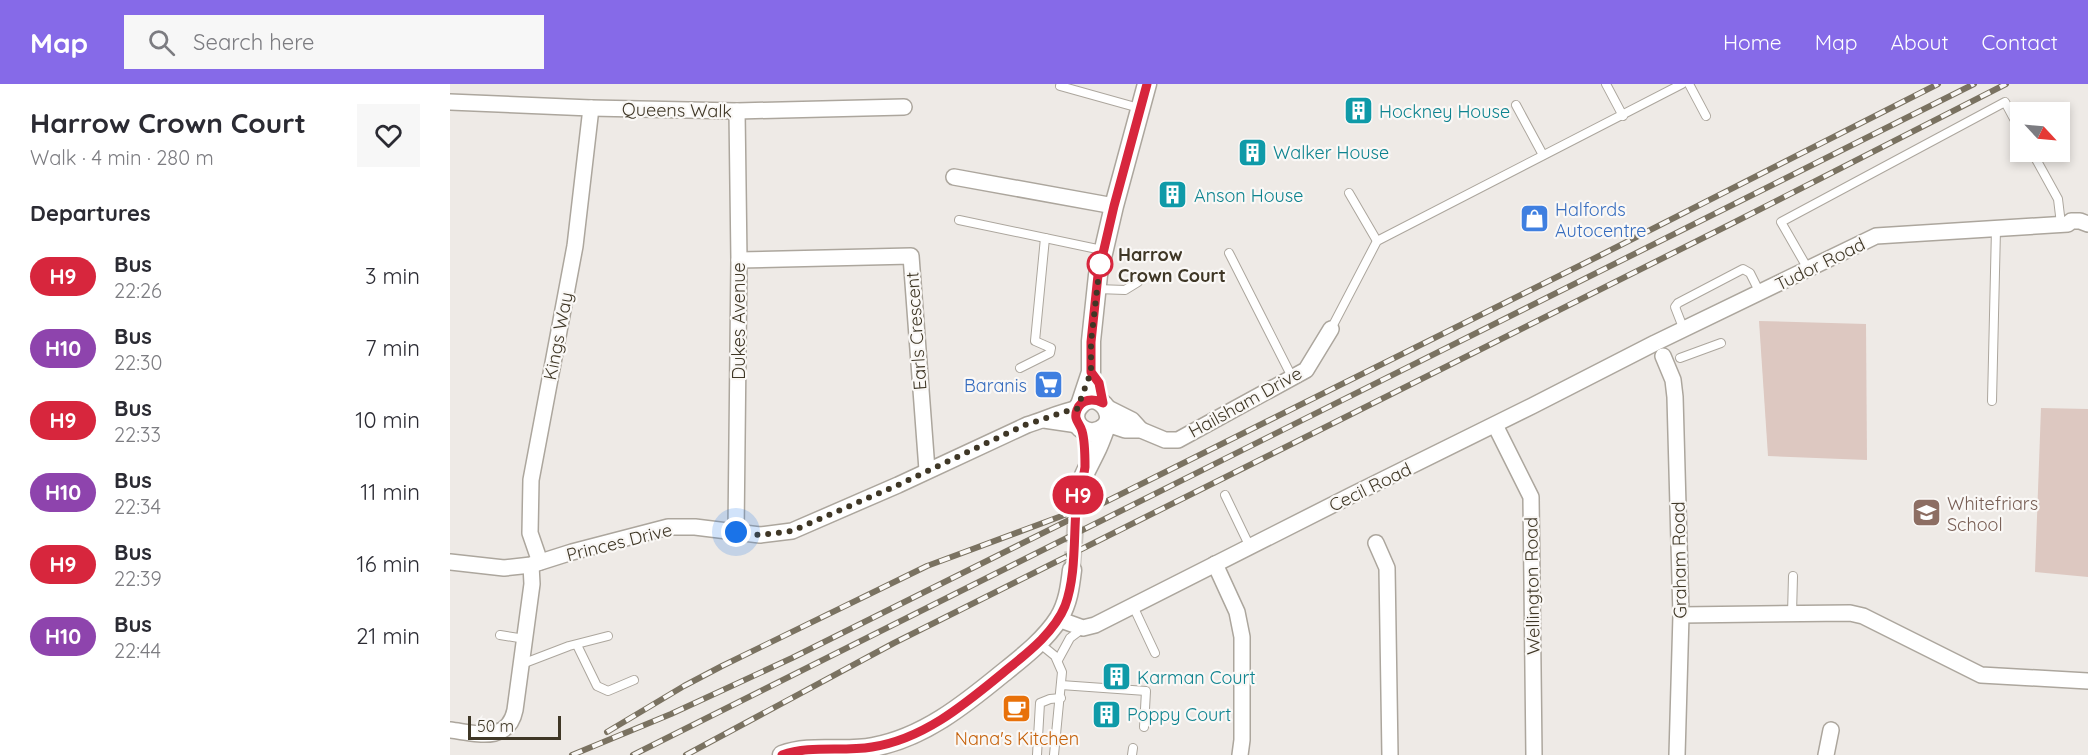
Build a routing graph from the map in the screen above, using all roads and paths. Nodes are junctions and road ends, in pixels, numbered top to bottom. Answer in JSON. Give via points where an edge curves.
{"nodes":[{"id":1,"x":1147,"y":84,"type":"edge"},
{"id":2,"x":1606,"y":84,"type":"edge"},
{"id":3,"x":1682,"y":84,"type":"edge"},
{"id":4,"x":1689,"y":84,"type":"edge"},
{"id":5,"x":1060,"y":86,"type":"dead end"},
{"id":6,"x":450,"y":102,"type":"edge"},
{"id":7,"x":1516,"y":105,"type":"dead end"},
{"id":8,"x":904,"y":107,"type":"dead end"},
{"id":9,"x":591,"y":108,"type":"junction"},
{"id":10,"x":1140,"y":108,"type":"junction"},
{"id":11,"x":737,"y":111,"type":"junction"},
{"id":12,"x":2010,"y":111,"type":"edge"},
{"id":13,"x":1623,"y":116,"type":"junction"},
{"id":14,"x":1706,"y":116,"type":"dead end"},
{"id":15,"x":1543,"y":155,"type":"junction"},
{"id":16,"x":2038,"y":162,"type":"edge"},
{"id":17,"x":954,"y":177,"type":"dead end"},
{"id":18,"x":1349,"y":193,"type":"dead end"},
{"id":19,"x":1114,"y":206,"type":"junction"},
{"id":20,"x":960,"y":220,"type":"dead end"},
{"id":21,"x":2064,"y":224,"type":"junction"},
{"id":22,"x":2087,"y":224,"type":"edge"},
{"id":23,"x":1996,"y":229,"type":"junction"},
{"id":24,"x":1045,"y":238,"type":"junction"},
{"id":25,"x":1377,"y":241,"type":"junction"},
{"id":26,"x":1104,"y":250,"type":"junction"},
{"id":27,"x":1229,"y":253,"type":"dead end"},
{"id":28,"x":739,"y":260,"type":"junction"},
{"id":29,"x":1808,"y":269,"type":"junction"},
{"id":30,"x":1138,"y":282,"type":"dead end"},
{"id":31,"x":1096,"y":289,"type":"junction"},
{"id":32,"x":1760,"y":293,"type":"junction"},
{"id":33,"x":1331,"y":328,"type":"joint"},
{"id":34,"x":1684,"y":330,"type":"junction"},
{"id":35,"x":1720,"y":344,"type":"dead end"},
{"id":36,"x":1667,"y":356,"type":"junction"},
{"id":37,"x":1020,"y":369,"type":"dead end"},
{"id":38,"x":1091,"y":372,"type":"junction"},
{"id":39,"x":1292,"y":377,"type":"junction"},
{"id":40,"x":1992,"y":401,"type":"dead end"},
{"id":41,"x":1105,"y":415,"type":"junction"},
{"id":42,"x":1079,"y":417,"type":"junction"},
{"id":43,"x":1495,"y":425,"type":"junction"},
{"id":44,"x":927,"y":470,"type":"junction"},
{"id":45,"x":1085,"y":470,"type":"junction"},
{"id":46,"x":1225,"y":495,"type":"dead end"},
{"id":47,"x":1077,"y":504,"type":"tunnel mouth"},
{"id":48,"x":736,"y":532,"type":"junction"},
{"id":49,"x":1376,"y":543,"type":"dead end"},
{"id":50,"x":1250,"y":547,"type":"junction"},
{"id":51,"x":450,"y":562,"type":"edge"},
{"id":52,"x":535,"y":564,"type":"junction"},
{"id":53,"x":1215,"y":564,"type":"junction"},
{"id":54,"x":1072,"y":570,"type":"tunnel mouth"},
{"id":55,"x":1793,"y":576,"type":"dead end"},
{"id":56,"x":1133,"y":606,"type":"junction"},
{"id":57,"x":1792,"y":614,"type":"junction"},
{"id":58,"x":1681,"y":615,"type":"junction"},
{"id":59,"x":1058,"y":620,"type":"junction"},
{"id":60,"x":1083,"y":628,"type":"junction"},
{"id":61,"x":500,"y":635,"type":"dead end"},
{"id":62,"x":608,"y":636,"type":"dead end"},
{"id":63,"x":525,"y":639,"type":"junction"},
{"id":64,"x":1038,"y":643,"type":"junction"},
{"id":65,"x":577,"y":645,"type":"junction"},
{"id":66,"x":1155,"y":653,"type":"dead end"},
{"id":67,"x":1058,"y":660,"type":"junction"},
{"id":68,"x":521,"y":664,"type":"junction"},
{"id":69,"x":634,"y":680,"type":"dead end"},
{"id":70,"x":2088,"y":681,"type":"edge"},
{"id":71,"x":1061,"y":685,"type":"junction"},
{"id":72,"x":1060,"y":698,"type":"junction"},
{"id":73,"x":1144,"y":728,"type":"dead end"},
{"id":74,"x":450,"y":730,"type":"edge"},
{"id":75,"x":1831,"y":730,"type":"dead end"},
{"id":76,"x":782,"y":755,"type":"edge"},
{"id":77,"x":1037,"y":755,"type":"edge"},
{"id":78,"x":1054,"y":755,"type":"edge"},
{"id":79,"x":1240,"y":755,"type":"edge"},
{"id":80,"x":1390,"y":755,"type":"edge"},
{"id":81,"x":1534,"y":755,"type":"edge"},
{"id":82,"x":1677,"y":755,"type":"edge"},
{"id":83,"x":1826,"y":755,"type":"edge"}],
"edges":[{"from":1,"to":10,"type":"street"},
{"from":2,"to":13,"type":"lane"},
{"from":3,"to":13,"type":"lane"},
{"from":4,"to":14,"type":"lane"},
{"from":5,"to":10,"type":"lane"},
{"from":6,"to":9,"type":"street","name":"Queens Walk"},
{"from":7,"to":15,"type":"lane"},
{"from":8,"to":11,"type":"street","name":"Queens Walk"},
{"from":9,"to":11,"type":"street","name":"Queens Walk"},
{"from":9,"to":52,"type":"street","name":"Kings Way","via":[[575,246],[531,480],[530,533]]},
{"from":10,"to":19,"type":"street"},
{"from":11,"to":28,"type":"street","name":"Dukes Avenue"},
{"from":12,"to":29,"type":"lane","via":[[2005,102],[1781,222]]},
{"from":13,"to":15,"type":"lane"},
{"from":15,"to":25,"type":"lane"},
{"from":16,"to":21,"type":"lane","via":[[2058,199]]},
{"from":17,"to":19,"type":"street"},
{"from":18,"to":25,"type":"lane"},
{"from":19,"to":26,"type":"street"},
{"from":20,"to":24,"type":"lane"},
{"from":21,"to":22,"type":"street","name":"Tudor Road","via":[[2076,220]]},
{"from":21,"to":23,"type":"street","name":"Tudor Road"},
{"from":23,"to":29,"type":"street","name":"Tudor Road","via":[[1876,236]]},
{"from":23,"to":40,"type":"lane"},
{"from":24,"to":26,"type":"lane"},
{"from":24,"to":37,"type":"lane","via":[[1035,341],[1051,351]]},
{"from":25,"to":33,"type":"lane"},
{"from":26,"to":31,"type":"street"},
{"from":27,"to":39,"type":"lane"},
{"from":28,"to":44,"type":"street","name":"Earls Crescent","via":[[910,256]]},
{"from":28,"to":48,"type":"street","name":"Dukes Avenue"},
{"from":29,"to":32,"type":"street","name":"Tudor Road"},
{"from":30,"to":31,"type":"lane","via":[[1125,290]]},
{"from":31,"to":38,"type":"street"},
{"from":32,"to":34,"type":"street","name":"Tudor Road"},
{"from":32,"to":34,"type":"lane","via":[[1750,273],[1743,269],[1678,303],[1675,307]]},
{"from":33,"to":39,"type":"street","name":"Hailsham Drive","via":[[1306,370]]},
{"from":34,"to":36,"type":"street","name":"Tudor Road"},
{"from":35,"to":36,"type":"lane"},
{"from":36,"to":43,"type":"street","name":"Cecil Road"},
{"from":36,"to":58,"type":"street","name":"Graham Road","via":[[1675,397]]},
{"from":38,"to":41,"type":"street","via":[[1099,383]]},
{"from":38,"to":42,"type":"street"},
{"from":39,"to":41,"type":"street","name":"Hailsham Drive","via":[[1178,440],[1165,440],[1141,430],[1132,420]]},
{"from":41,"to":42,"type":"street","via":[[1093,399],[1084,402]]},
{"from":41,"to":42,"type":"street","via":[[1097,432],[1087,432]]},
{"from":41,"to":45,"type":"street","via":[[1096,452]]},
{"from":42,"to":44,"type":"street","name":"Princes Drive","via":[[1061,412]]},
{"from":42,"to":45,"type":"street"},
{"from":43,"to":50,"type":"street","name":"Cecil Road"},
{"from":43,"to":81,"type":"street","name":"Wellington Road","via":[[1531,497]]},
{"from":44,"to":48,"type":"street","name":"Princes Drive","via":[[792,531],[760,535]]},
{"from":45,"to":47,"type":"street"},
{"from":46,"to":50,"type":"lane"},
{"from":48,"to":52,"type":"street","name":"Princes Drive","via":[[668,527]]},
{"from":49,"to":80,"type":"street","via":[[1387,568]]},
{"from":50,"to":53,"type":"street","name":"Cecil Road"},
{"from":51,"to":52,"type":"street","name":"Princes Drive","via":[[504,568]]},
{"from":52,"to":63,"type":"street","name":"Kings Way"},
{"from":53,"to":56,"type":"street","name":"Cecil Road"},
{"from":53,"to":79,"type":"street","via":[[1237,612],[1242,637]]},
{"from":54,"to":59,"type":"street","via":[[1069,593]]},
{"from":55,"to":57,"type":"lane"},
{"from":56,"to":60,"type":"street","name":"Cecil Road"},
{"from":56,"to":66,"type":"lane"},
{"from":57,"to":58,"type":"street"},
{"from":57,"to":70,"type":"street","via":[[1863,616],[1981,675]]},
{"from":58,"to":82,"type":"street","name":"Graham Road"},
{"from":59,"to":60,"type":"street"},
{"from":59,"to":64,"type":"street"},
{"from":60,"to":67,"type":"lane","name":"Cecil Road","via":[[1070,638]]},
{"from":61,"to":63,"type":"lane"},
{"from":62,"to":65,"type":"lane"},
{"from":63,"to":68,"type":"street","name":"Kings Way"},
{"from":64,"to":67,"type":"lane"},
{"from":64,"to":76,"type":"street","via":[[961,707],[918,732],[870,747],[801,749]]},
{"from":65,"to":68,"type":"lane"},
{"from":65,"to":69,"type":"lane","via":[[601,689],[608,692]]},
{"from":67,"to":71,"type":"lane"},
{"from":68,"to":74,"type":"street","name":"Kings Way","via":[[514,718],[505,729],[488,735]]},
{"from":71,"to":72,"type":"lane"},
{"from":71,"to":73,"type":"lane","via":[[1146,691]]},
{"from":72,"to":77,"type":"lane","via":[[1041,703]]},
{"from":72,"to":78,"type":"lane"},
{"from":75,"to":83,"type":"street"}]}
